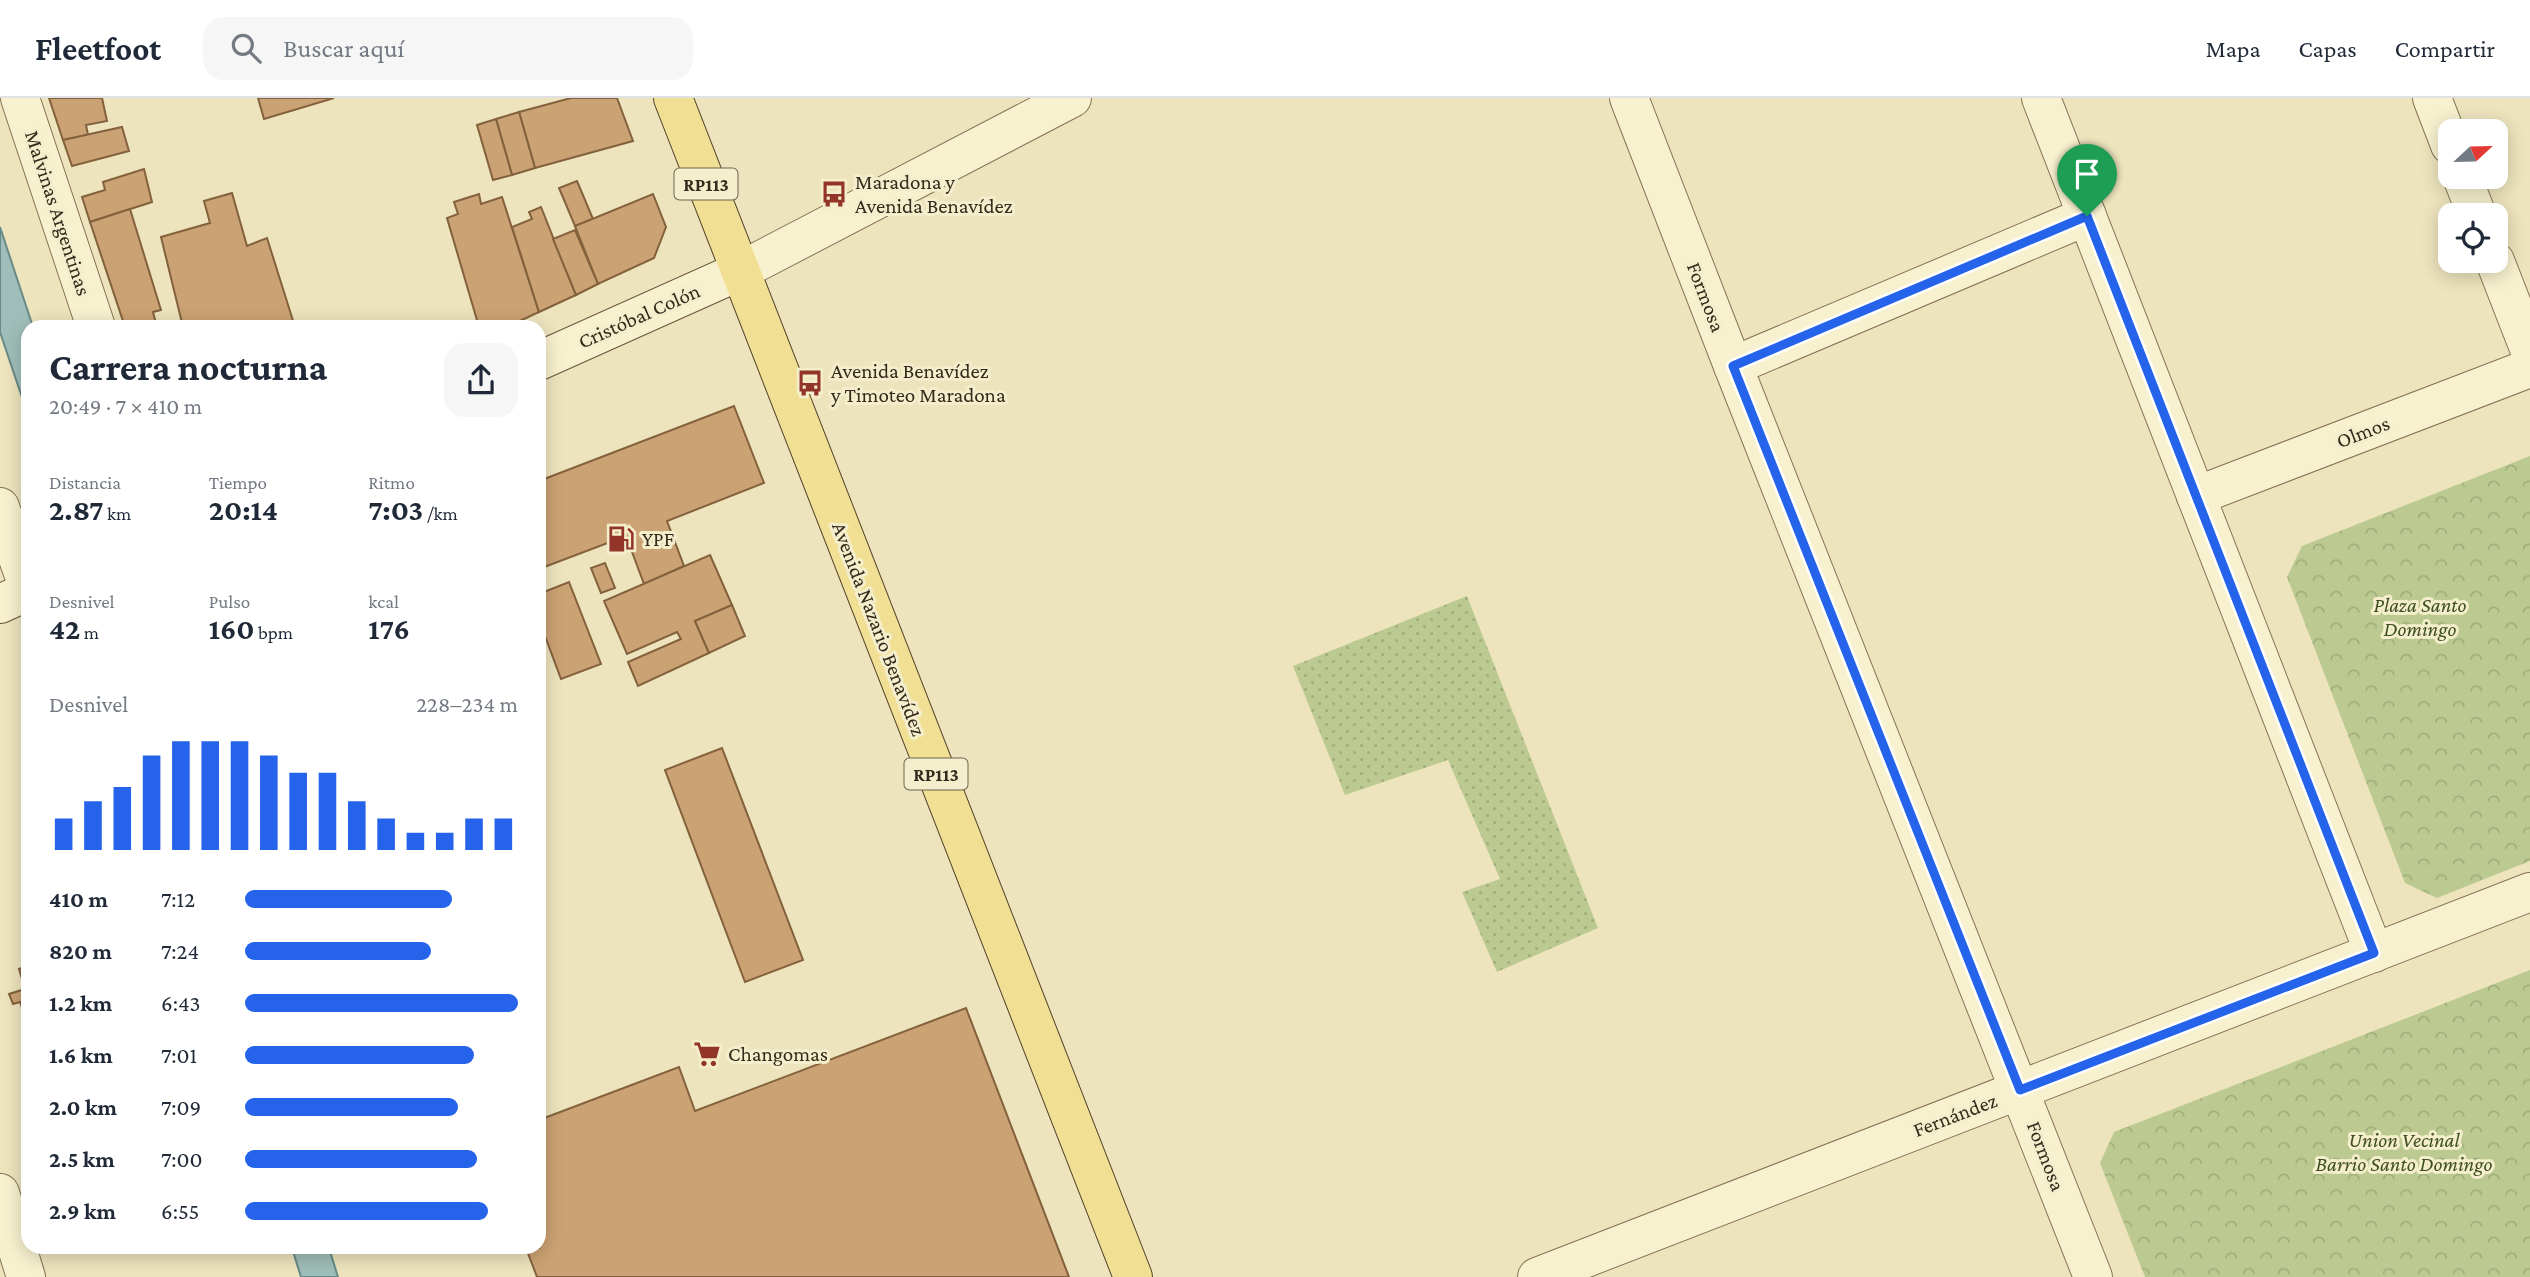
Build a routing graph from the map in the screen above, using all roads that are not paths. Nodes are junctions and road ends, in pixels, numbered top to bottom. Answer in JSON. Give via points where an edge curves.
{"nodes":[{"id":1,"x":20,"y":98,"type":"edge"},
{"id":2,"x":673,"y":98,"type":"edge"},
{"id":3,"x":1072,"y":98,"type":"edge"},
{"id":4,"x":1629,"y":98,"type":"edge"},
{"id":5,"x":2040,"y":98,"type":"edge"},
{"id":6,"x":2432,"y":98,"type":"edge"},
{"id":7,"x":2440,"y":119,"type":"edge"},
{"id":8,"x":2087,"y":216,"type":"junction"},
{"id":9,"x":740,"y":271,"type":"junction"},
{"id":10,"x":2500,"y":273,"type":"edge"},
{"id":11,"x":94,"y":320,"type":"edge"},
{"id":12,"x":2530,"y":351,"type":"edge"},
{"id":13,"x":546,"y":358,"type":"edge"},
{"id":14,"x":1733,"y":366,"type":"junction"},
{"id":15,"x":2530,"y":369,"type":"edge"},
{"id":16,"x":2196,"y":496,"type":"junction"},
{"id":17,"x":0,"y":507,"type":"edge"},
{"id":18,"x":21,"y":568,"type":"edge"},
{"id":19,"x":21,"y":593,"type":"edge"},
{"id":20,"x":0,"y":604,"type":"edge"},
{"id":21,"x":2530,"y":892,"type":"edge"},
{"id":22,"x":2374,"y":953,"type":"junction"},
{"id":23,"x":2020,"y":1090,"type":"junction"},
{"id":24,"x":0,"y":1193,"type":"edge"},
{"id":25,"x":1552,"y":1274,"type":"edge"},
{"id":26,"x":26,"y":1277,"type":"edge"},
{"id":27,"x":1133,"y":1277,"type":"edge"},
{"id":28,"x":2093,"y":1277,"type":"edge"}],
"edges":[{"from":1,"to":11,"type":"street","name":"Malvinas Argentinas"},
{"from":2,"to":9,"type":"main road","name":"Avenida Nazario Benavídez","number":"RP113"},
{"from":3,"to":9,"type":"street","name":"Cristóbal Colón"},
{"from":4,"to":14,"type":"street","name":"Formosa"},
{"from":5,"to":8,"type":"street"},
{"from":6,"to":7,"type":"street"},
{"from":8,"to":14,"type":"street"},
{"from":8,"to":16,"type":"street"},
{"from":9,"to":13,"type":"street","name":"Cristóbal Colón"},
{"from":9,"to":27,"type":"main road","name":"Avenida Nazario Benavídez","number":"RP113"},
{"from":10,"to":12,"type":"street"},
{"from":14,"to":23,"type":"street","name":"Formosa"},
{"from":15,"to":16,"type":"street","name":"Olmos"},
{"from":16,"to":22,"type":"street"},
{"from":17,"to":18,"type":"street"},
{"from":19,"to":20,"type":"street"},
{"from":21,"to":22,"type":"street","name":"Fernández"},
{"from":22,"to":23,"type":"street","name":"Fernández"},
{"from":23,"to":25,"type":"street","name":"Fernández"},
{"from":23,"to":28,"type":"street","name":"Formosa"},
{"from":24,"to":26,"type":"street"}]}
